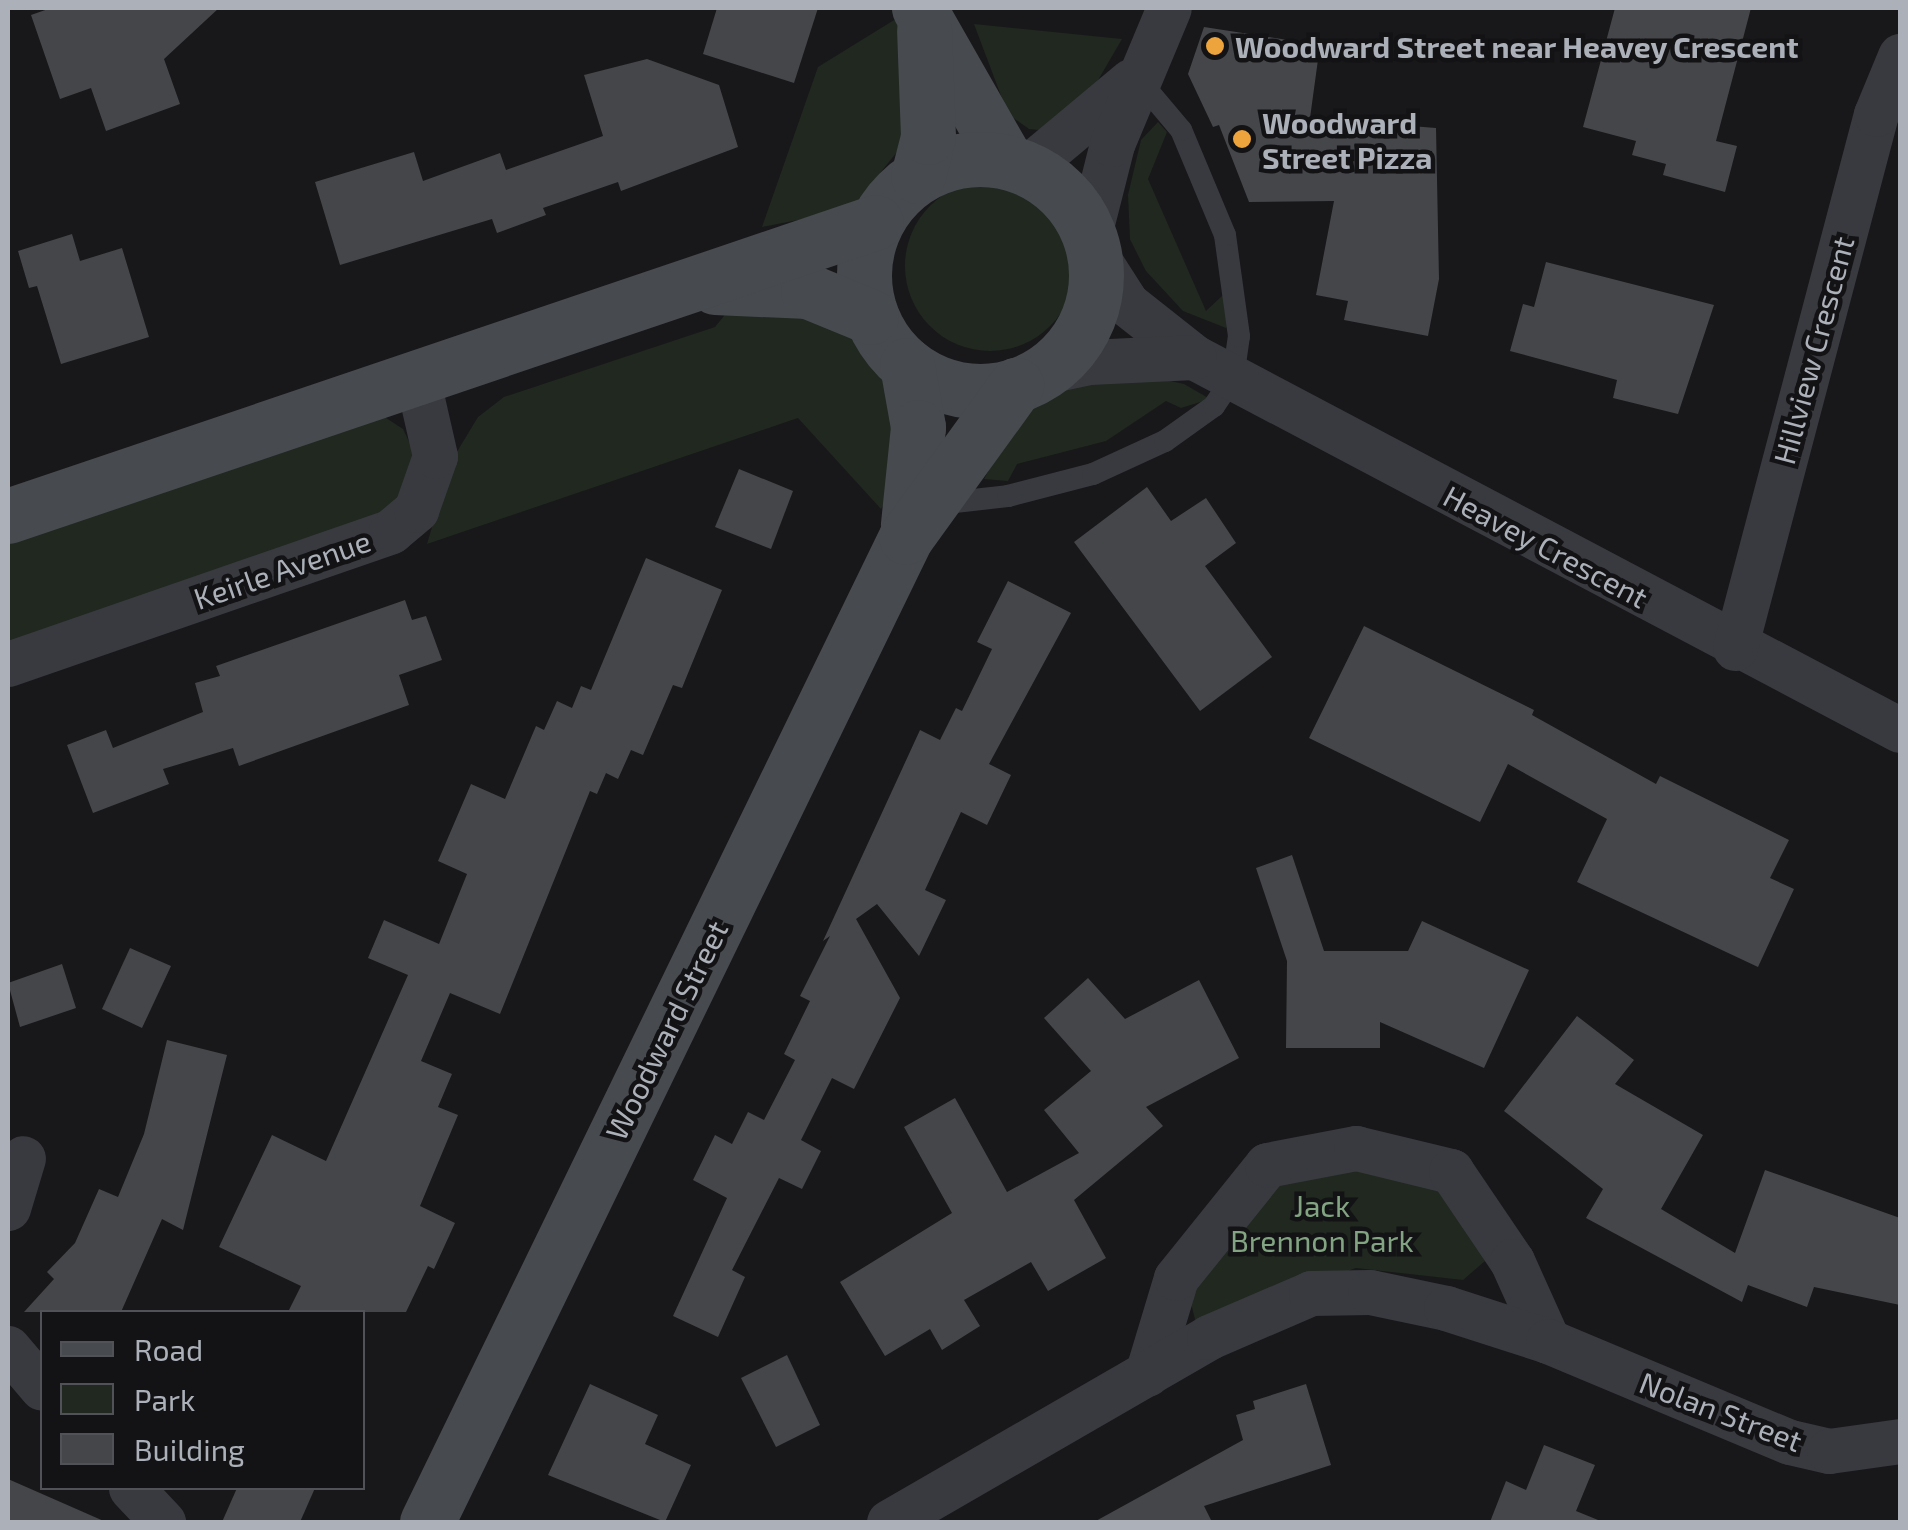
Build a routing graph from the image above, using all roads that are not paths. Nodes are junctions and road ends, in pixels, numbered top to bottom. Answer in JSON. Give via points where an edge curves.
{"nodes":[{"id":1,"x":1170,"y":8,"type":"edge"},
{"id":2,"x":921,"y":13,"type":"edge"},
{"id":3,"x":1900,"y":56,"type":"edge"},
{"id":4,"x":1136,"y":76,"type":"junction"},
{"id":5,"x":1017,"y":164,"type":"junction"},
{"id":6,"x":918,"y":176,"type":"junction"},
{"id":7,"x":876,"y":222,"type":"junction"},
{"id":8,"x":1092,"y":245,"type":"junction"},
{"id":9,"x":662,"y":290,"type":"junction"},
{"id":10,"x":871,"y":318,"type":"junction"},
{"id":11,"x":907,"y":364,"type":"junction"},
{"id":12,"x":1213,"y":368,"type":"junction"},
{"id":13,"x":416,"y":374,"type":"junction"},
{"id":14,"x":1029,"y":379,"type":"junction"},
{"id":15,"x":8,"y":516,"type":"edge"},
{"id":16,"x":918,"y":520,"type":"junction"},
{"id":17,"x":1735,"y":648,"type":"junction"},
{"id":18,"x":8,"y":664,"type":"edge"},
{"id":19,"x":1900,"y":730,"type":"edge"},
{"id":20,"x":23,"y":1158,"type":"dead end"},
{"id":21,"x":8,"y":1208,"type":"edge"},
{"id":22,"x":1548,"y":1341,"type":"junction"},
{"id":23,"x":8,"y":1348,"type":"edge"},
{"id":24,"x":1147,"y":1374,"type":"junction"},
{"id":25,"x":40,"y":1386,"type":"edge"},
{"id":26,"x":1900,"y":1441,"type":"edge"},
{"id":27,"x":133,"y":1490,"type":"edge"},
{"id":28,"x":163,"y":1522,"type":"edge"},
{"id":29,"x":427,"y":1522,"type":"edge"},
{"id":30,"x":889,"y":1522,"type":"edge"}],
"edges":[{"from":1,"to":4,"type":"street"},
{"from":2,"to":5,"type":"street"},
{"from":2,"to":6,"type":"street","via":[[929,98]]},
{"from":3,"to":17,"type":"street","name":"Hillview Crescent","via":[[1876,114]]},
{"from":4,"to":5,"type":"street"},
{"from":4,"to":8,"type":"street"},
{"from":4,"to":12,"type":"lane","via":[[1181,130],[1216,208],[1236,284],[1240,336]]},
{"from":5,"to":6,"type":"street","via":[[952,161]]},
{"from":5,"to":8,"type":"street","via":[[1060,188]]},
{"from":6,"to":7,"type":"street"},
{"from":7,"to":9,"type":"street"},
{"from":7,"to":10,"type":"street","via":[[865,253]]},
{"from":8,"to":12,"type":"street","name":"Heavey Crescent","via":[[1128,304]]},
{"from":8,"to":14,"type":"street","via":[[1096,292],[1084,329]]},
{"from":9,"to":10,"type":"street","via":[[744,285],[808,291]]},
{"from":9,"to":13,"type":"street"},
{"from":10,"to":11,"type":"street"},
{"from":11,"to":14,"type":"street","via":[[955,390]]},
{"from":11,"to":16,"type":"street","name":"Woodward Street"},
{"from":12,"to":14,"type":"street","via":[[1088,362]]},
{"from":12,"to":16,"type":"lane","via":[[1214,406],[1165,441],[1093,474]]},
{"from":12,"to":17,"type":"street","name":"Heavey Crescent"},
{"from":13,"to":15,"type":"street"},
{"from":13,"to":18,"type":"street","name":"Keirle Avenue","via":[[434,456],[416,510],[391,531]]},
{"from":14,"to":16,"type":"street","name":"Woodward Street"},
{"from":16,"to":29,"type":"street","name":"Woodward Street"},
{"from":17,"to":19,"type":"street","name":"Heavey Crescent"},
{"from":20,"to":21,"type":"street"},
{"from":22,"to":24,"type":"street","name":"Nolan Street","via":[[1370,1292],[1311,1293]]},
{"from":22,"to":24,"type":"street","via":[[1512,1262],[1451,1171],[1356,1148],[1266,1165],[1176,1278]]},
{"from":22,"to":26,"type":"street","name":"Nolan Street","via":[[1790,1442],[1829,1451]]},
{"from":23,"to":25,"type":"street"},
{"from":24,"to":30,"type":"street","name":"Nolan Street"},
{"from":27,"to":28,"type":"street"}]}
